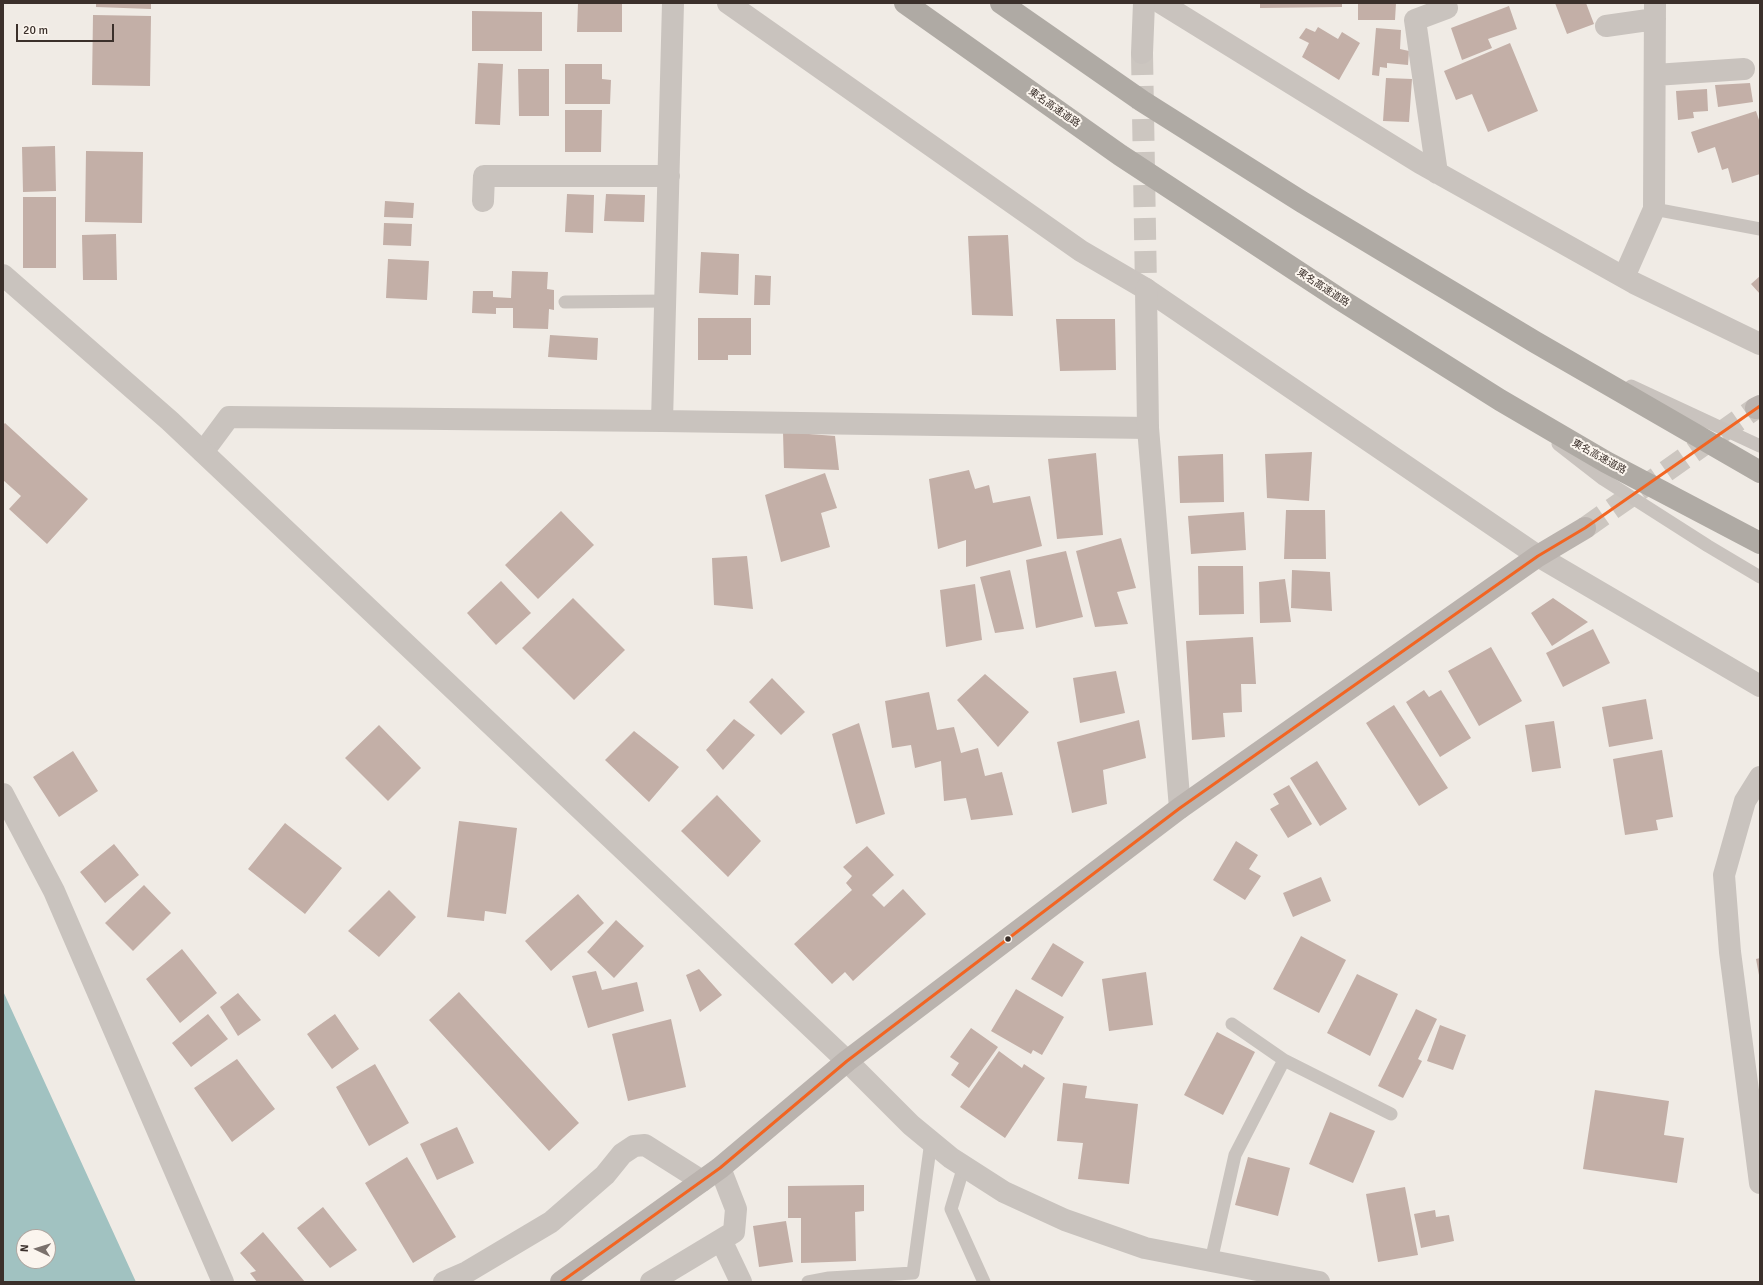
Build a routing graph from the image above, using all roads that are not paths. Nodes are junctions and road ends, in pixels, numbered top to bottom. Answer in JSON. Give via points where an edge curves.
{"nodes":[{"id":1,"x":673,"y":3,"type":"edge"},
{"id":2,"x":728,"y":3,"type":"edge"},
{"id":3,"x":905,"y":3,"type":"edge"},
{"id":4,"x":1001,"y":3,"type":"edge"},
{"id":5,"x":1144,"y":3,"type":"edge"},
{"id":6,"x":1162,"y":3,"type":"edge"},
{"id":7,"x":1446,"y":8,"type":"dead end"},
{"id":8,"x":1655,"y":11,"type":"edge"},
{"id":9,"x":1606,"y":26,"type":"dead end"},
{"id":10,"x":1142,"y":52,"type":"tunnel mouth"},
{"id":11,"x":1744,"y":69,"type":"dead end"},
{"id":12,"x":1655,"y":75,"type":"junction"},
{"id":13,"x":1437,"y":173,"type":"junction"},
{"id":14,"x":668,"y":176,"type":"junction"},
{"id":15,"x":483,"y":201,"type":"dead end"},
{"id":16,"x":1654,"y":209,"type":"junction"},
{"id":17,"x":1760,"y":228,"type":"edge"},
{"id":18,"x":3,"y":275,"type":"edge"},
{"id":19,"x":1624,"y":277,"type":"junction"},
{"id":20,"x":1146,"y":289,"type":"junction"},
{"id":21,"x":665,"y":301,"type":"junction"},
{"id":22,"x":564,"y":302,"type":"dead end"},
{"id":23,"x":1535,"y":342,"type":"junction"},
{"id":24,"x":1760,"y":344,"type":"edge"},
{"id":25,"x":1500,"y":400,"type":"junction"},
{"id":26,"x":662,"y":421,"type":"junction"},
{"id":27,"x":1148,"y":428,"type":"junction"},
{"id":28,"x":1760,"y":446,"type":"edge"},
{"id":29,"x":203,"y":452,"type":"junction"},
{"id":30,"x":1760,"y":472,"type":"edge"},
{"id":31,"x":1585,"y":528,"type":"tunnel mouth"},
{"id":32,"x":1760,"y":543,"type":"edge"},
{"id":33,"x":1538,"y":556,"type":"junction"},
{"id":34,"x":1760,"y":577,"type":"edge"},
{"id":35,"x":1760,"y":686,"type":"edge"},
{"id":36,"x":1760,"y":777,"type":"edge"},
{"id":37,"x":3,"y":794,"type":"edge"},
{"id":38,"x":1180,"y":808,"type":"junction"},
{"id":39,"x":1232,"y":1024,"type":"dead end"},
{"id":40,"x":1284,"y":1060,"type":"junction"},
{"id":41,"x":847,"y":1061,"type":"junction"},
{"id":42,"x":1392,"y":1114,"type":"dead end"},
{"id":43,"x":931,"y":1141,"type":"junction"},
{"id":44,"x":964,"y":1166,"type":"junction"},
{"id":45,"x":720,"y":1168,"type":"junction"},
{"id":46,"x":702,"y":1181,"type":"junction"},
{"id":47,"x":1760,"y":1183,"type":"edge"},
{"id":48,"x":721,"y":1240,"type":"junction"},
{"id":49,"x":1211,"y":1261,"type":"junction"},
{"id":50,"x":223,"y":1282,"type":"edge"},
{"id":51,"x":444,"y":1282,"type":"edge"},
{"id":52,"x":561,"y":1282,"type":"edge"},
{"id":53,"x":651,"y":1282,"type":"edge"},
{"id":54,"x":741,"y":1282,"type":"edge"},
{"id":55,"x":808,"y":1282,"type":"edge"},
{"id":56,"x":984,"y":1282,"type":"edge"},
{"id":57,"x":1319,"y":1282,"type":"edge"}],
"edges":[{"from":1,"to":14,"type":"street"},
{"from":2,"to":20,"type":"street","via":[[1081,251]]},
{"from":3,"to":25,"type":"highway","name":"東名高速道路","bridge":true,"via":[[1120,155],[1338,298]]},
{"from":4,"to":23,"type":"highway","bridge":true,"via":[[1142,101],[1302,202]]},
{"from":5,"to":10,"type":"street"},
{"from":6,"to":13,"type":"street"},
{"from":7,"to":13,"type":"street","via":[[1415,20]]},
{"from":8,"to":9,"type":"street"},
{"from":8,"to":12,"type":"street"},
{"from":11,"to":12,"type":"street"},
{"from":12,"to":16,"type":"street"},
{"from":13,"to":19,"type":"street"},
{"from":14,"to":15,"type":"street","via":[[484,176]]},
{"from":14,"to":21,"type":"street"},
{"from":16,"to":17,"type":"lane"},
{"from":16,"to":19,"type":"street"},
{"from":18,"to":29,"type":"street"},
{"from":19,"to":24,"type":"street"},
{"from":20,"to":27,"type":"street"},
{"from":20,"to":33,"type":"street"},
{"from":21,"to":22,"type":"lane"},
{"from":21,"to":26,"type":"street"},
{"from":23,"to":28,"type":"lane"},
{"from":23,"to":30,"type":"highway","bridge":true},
{"from":25,"to":32,"type":"highway","name":"東名高速道路","bridge":true,"via":[[1606,462]]},
{"from":25,"to":34,"type":"lane","via":[[1603,479]]},
{"from":26,"to":27,"type":"street"},
{"from":26,"to":29,"type":"street","via":[[229,418]]},
{"from":27,"to":38,"type":"street"},
{"from":29,"to":41,"type":"street"},
{"from":31,"to":33,"type":"main road"},
{"from":33,"to":35,"type":"street"},
{"from":33,"to":38,"type":"main road"},
{"from":36,"to":47,"type":"street","via":[[1745,801],[1724,875],[1730,952]]},
{"from":37,"to":50,"type":"street","via":[[54,891]]},
{"from":38,"to":41,"type":"main road"},
{"from":39,"to":40,"type":"lane"},
{"from":40,"to":42,"type":"lane"},
{"from":40,"to":49,"type":"lane","via":[[1235,1155]]},
{"from":41,"to":43,"type":"street"},
{"from":41,"to":45,"type":"main road"},
{"from":43,"to":44,"type":"street"},
{"from":43,"to":55,"type":"lane","via":[[913,1273],[829,1278]]},
{"from":44,"to":49,"type":"street","via":[[1004,1192],[1065,1220],[1145,1248]]},
{"from":44,"to":56,"type":"lane","via":[[951,1209]]},
{"from":45,"to":46,"type":"main road"},
{"from":45,"to":48,"type":"street","via":[[736,1209],[734,1232]]},
{"from":46,"to":51,"type":"street","via":[[645,1145],[634,1146],[622,1154],[605,1175],[551,1222],[467,1272]]},
{"from":46,"to":52,"type":"main road"},
{"from":48,"to":53,"type":"street"},
{"from":48,"to":54,"type":"street"},
{"from":49,"to":57,"type":"street"}]}
